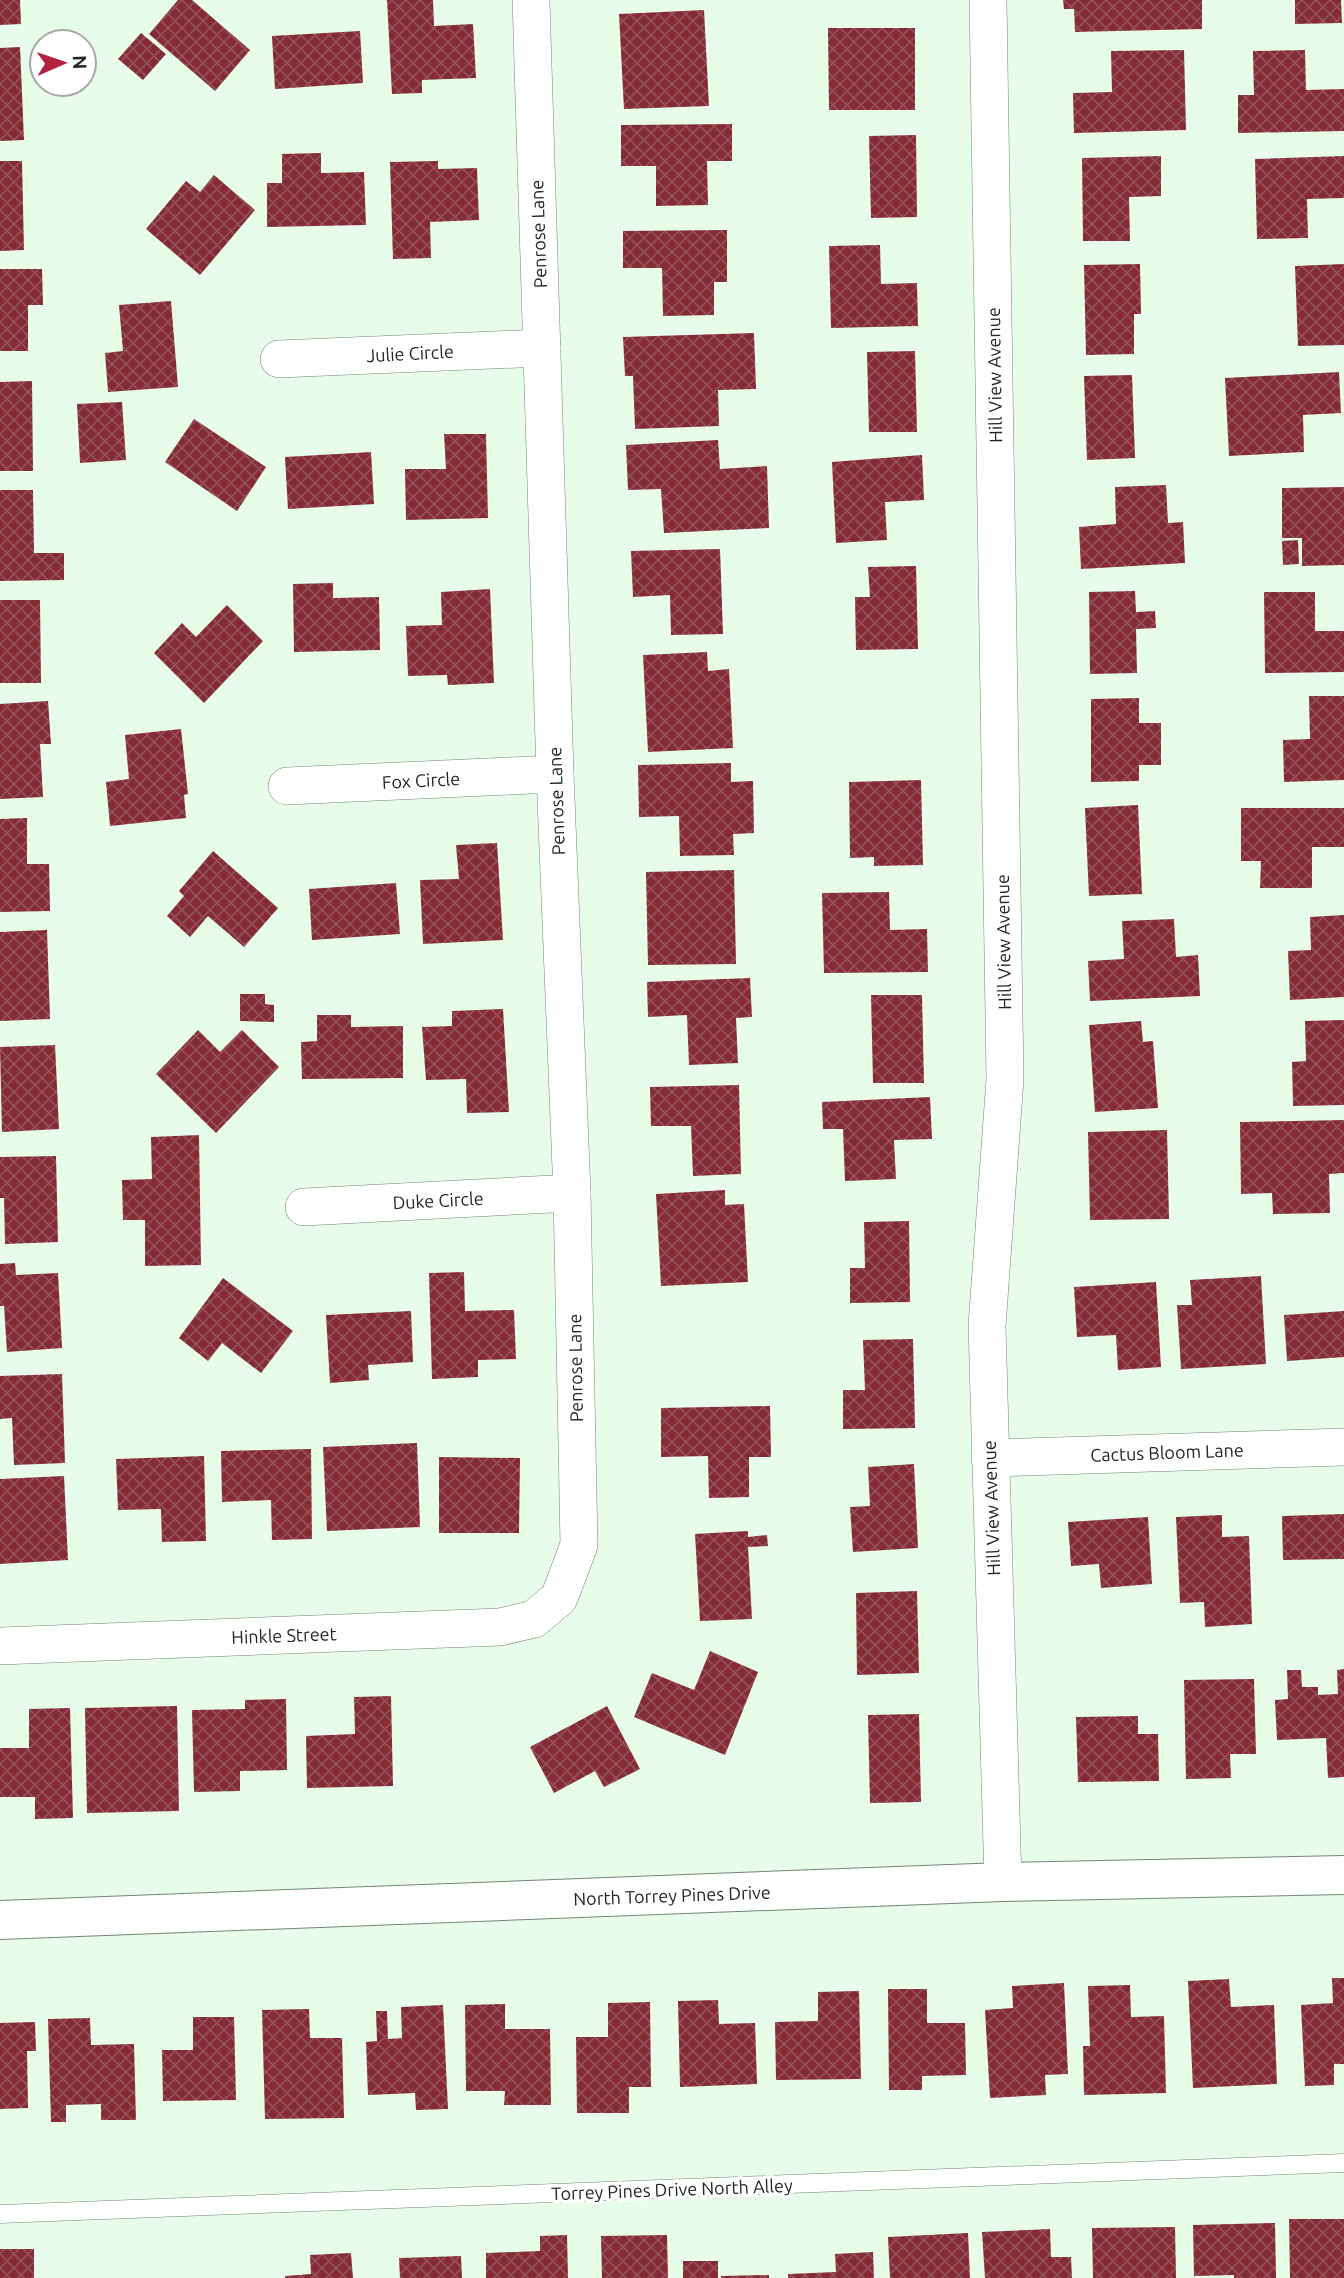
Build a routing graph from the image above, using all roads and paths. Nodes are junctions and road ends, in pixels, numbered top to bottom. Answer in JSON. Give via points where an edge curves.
{"nodes":[{"id":1,"x":531,"y":0,"type":"edge"},
{"id":2,"x":988,"y":0,"type":"edge"},
{"id":3,"x":542,"y":348,"type":"junction"},
{"id":4,"x":279,"y":359,"type":"dead end"},
{"id":5,"x":555,"y":774,"type":"junction"},
{"id":6,"x":287,"y":786,"type":"dead end"},
{"id":7,"x":572,"y":1193,"type":"junction"},
{"id":8,"x":303,"y":1207,"type":"dead end"},
{"id":9,"x":1344,"y":1447,"type":"edge"},
{"id":10,"x":989,"y":1458,"type":"junction"},
{"id":11,"x":559,"y":1598,"type":"joint"},
{"id":12,"x":0,"y":1646,"type":"edge"},
{"id":13,"x":1344,"y":1875,"type":"edge"},
{"id":14,"x":1003,"y":1882,"type":"junction"},
{"id":15,"x":0,"y":1920,"type":"edge"},
{"id":16,"x":1344,"y":2163,"type":"edge"},
{"id":17,"x":0,"y":2214,"type":"edge"}],
"edges":[{"from":1,"to":3,"type":"street","name":"Penrose Lane"},
{"from":2,"to":10,"type":"street","name":"Hill View Avenue","via":[[1005,1079],[987,1326]]},
{"from":3,"to":4,"type":"street","name":"Julie Circle"},
{"from":3,"to":5,"type":"street","name":"Penrose Lane"},
{"from":5,"to":6,"type":"street","name":"Fox Circle"},
{"from":5,"to":7,"type":"street","name":"Penrose Lane"},
{"from":7,"to":8,"type":"street","name":"Duke Circle"},
{"from":7,"to":11,"type":"street","name":"Penrose Lane","via":[[579,1545]]},
{"from":9,"to":10,"type":"street","name":"Cactus Bloom Lane"},
{"from":10,"to":14,"type":"street","name":"Hill View Avenue"},
{"from":11,"to":12,"type":"street","name":"Hinkle Street","via":[[534,1619],[500,1627]]},
{"from":13,"to":14,"type":"main road","name":"North Torrey Pines Drive"},
{"from":14,"to":15,"type":"main road","name":"North Torrey Pines Drive"},
{"from":16,"to":17,"type":"lane","name":"Torrey Pines Drive North Alley"}]}
